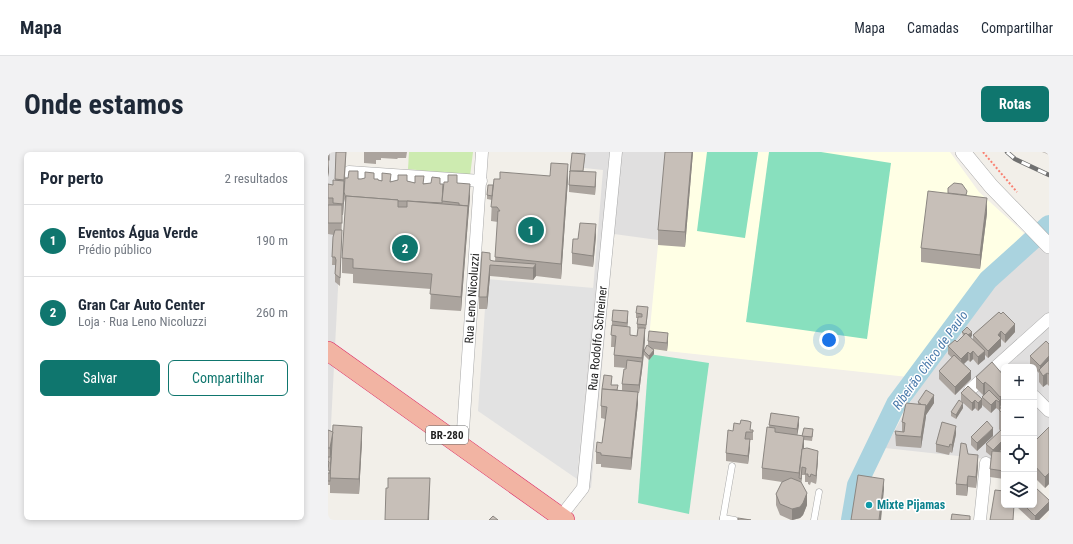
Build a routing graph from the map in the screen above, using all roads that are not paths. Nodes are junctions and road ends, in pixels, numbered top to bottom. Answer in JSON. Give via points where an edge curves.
{"nodes":[{"id":1,"x":482,"y":152,"type":"edge"},
{"id":2,"x":616,"y":152,"type":"edge"},
{"id":3,"x":963,"y":152,"type":"edge"},
{"id":4,"x":348,"y":172,"type":"edge"},
{"id":5,"x":481,"y":181,"type":"junction"},
{"id":6,"x":1047,"y":243,"type":"edge"},
{"id":7,"x":1049,"y":319,"type":"edge"},
{"id":8,"x":328,"y":351,"type":"edge"},
{"id":9,"x":1004,"y":364,"type":"edge"},
{"id":10,"x":1001,"y":367,"type":"edge"},
{"id":11,"x":970,"y":390,"type":"edge"},
{"id":12,"x":1037,"y":399,"type":"edge"},
{"id":13,"x":1049,"y":411,"type":"edge"},
{"id":14,"x":462,"y":445,"type":"junction"},
{"id":15,"x":986,"y":463,"type":"dead end"},
{"id":16,"x":732,"y":466,"type":"dead end"},
{"id":17,"x":819,"y":492,"type":"dead end"},
{"id":18,"x":562,"y":519,"type":"edge"},
{"id":19,"x":723,"y":519,"type":"edge"},
{"id":20,"x":735,"y":520,"type":"edge"},
{"id":21,"x":814,"y":520,"type":"edge"},
{"id":22,"x":980,"y":520,"type":"edge"}],
"edges":[{"from":1,"to":5,"type":"street","name":"Rua Leno Nicoluzzi"},
{"from":2,"to":18,"type":"street","name":"Rua Rodolfo Schreiner","via":[[584,484]]},
{"from":3,"to":6,"type":"street","via":[[991,186]]},
{"from":4,"to":5,"type":"street"},
{"from":5,"to":14,"type":"street","name":"Rua Leno Nicoluzzi"},
{"from":7,"to":9,"type":"street"},
{"from":8,"to":14,"type":"highway","number":"BR-280"},
{"from":10,"to":11,"type":"street"},
{"from":12,"to":13,"type":"street"},
{"from":14,"to":18,"type":"highway","number":"BR-280"},
{"from":15,"to":22,"type":"street"},
{"from":16,"to":19,"type":"lane"},
{"from":17,"to":21,"type":"lane"},
{"from":19,"to":20,"type":"lane"}]}
